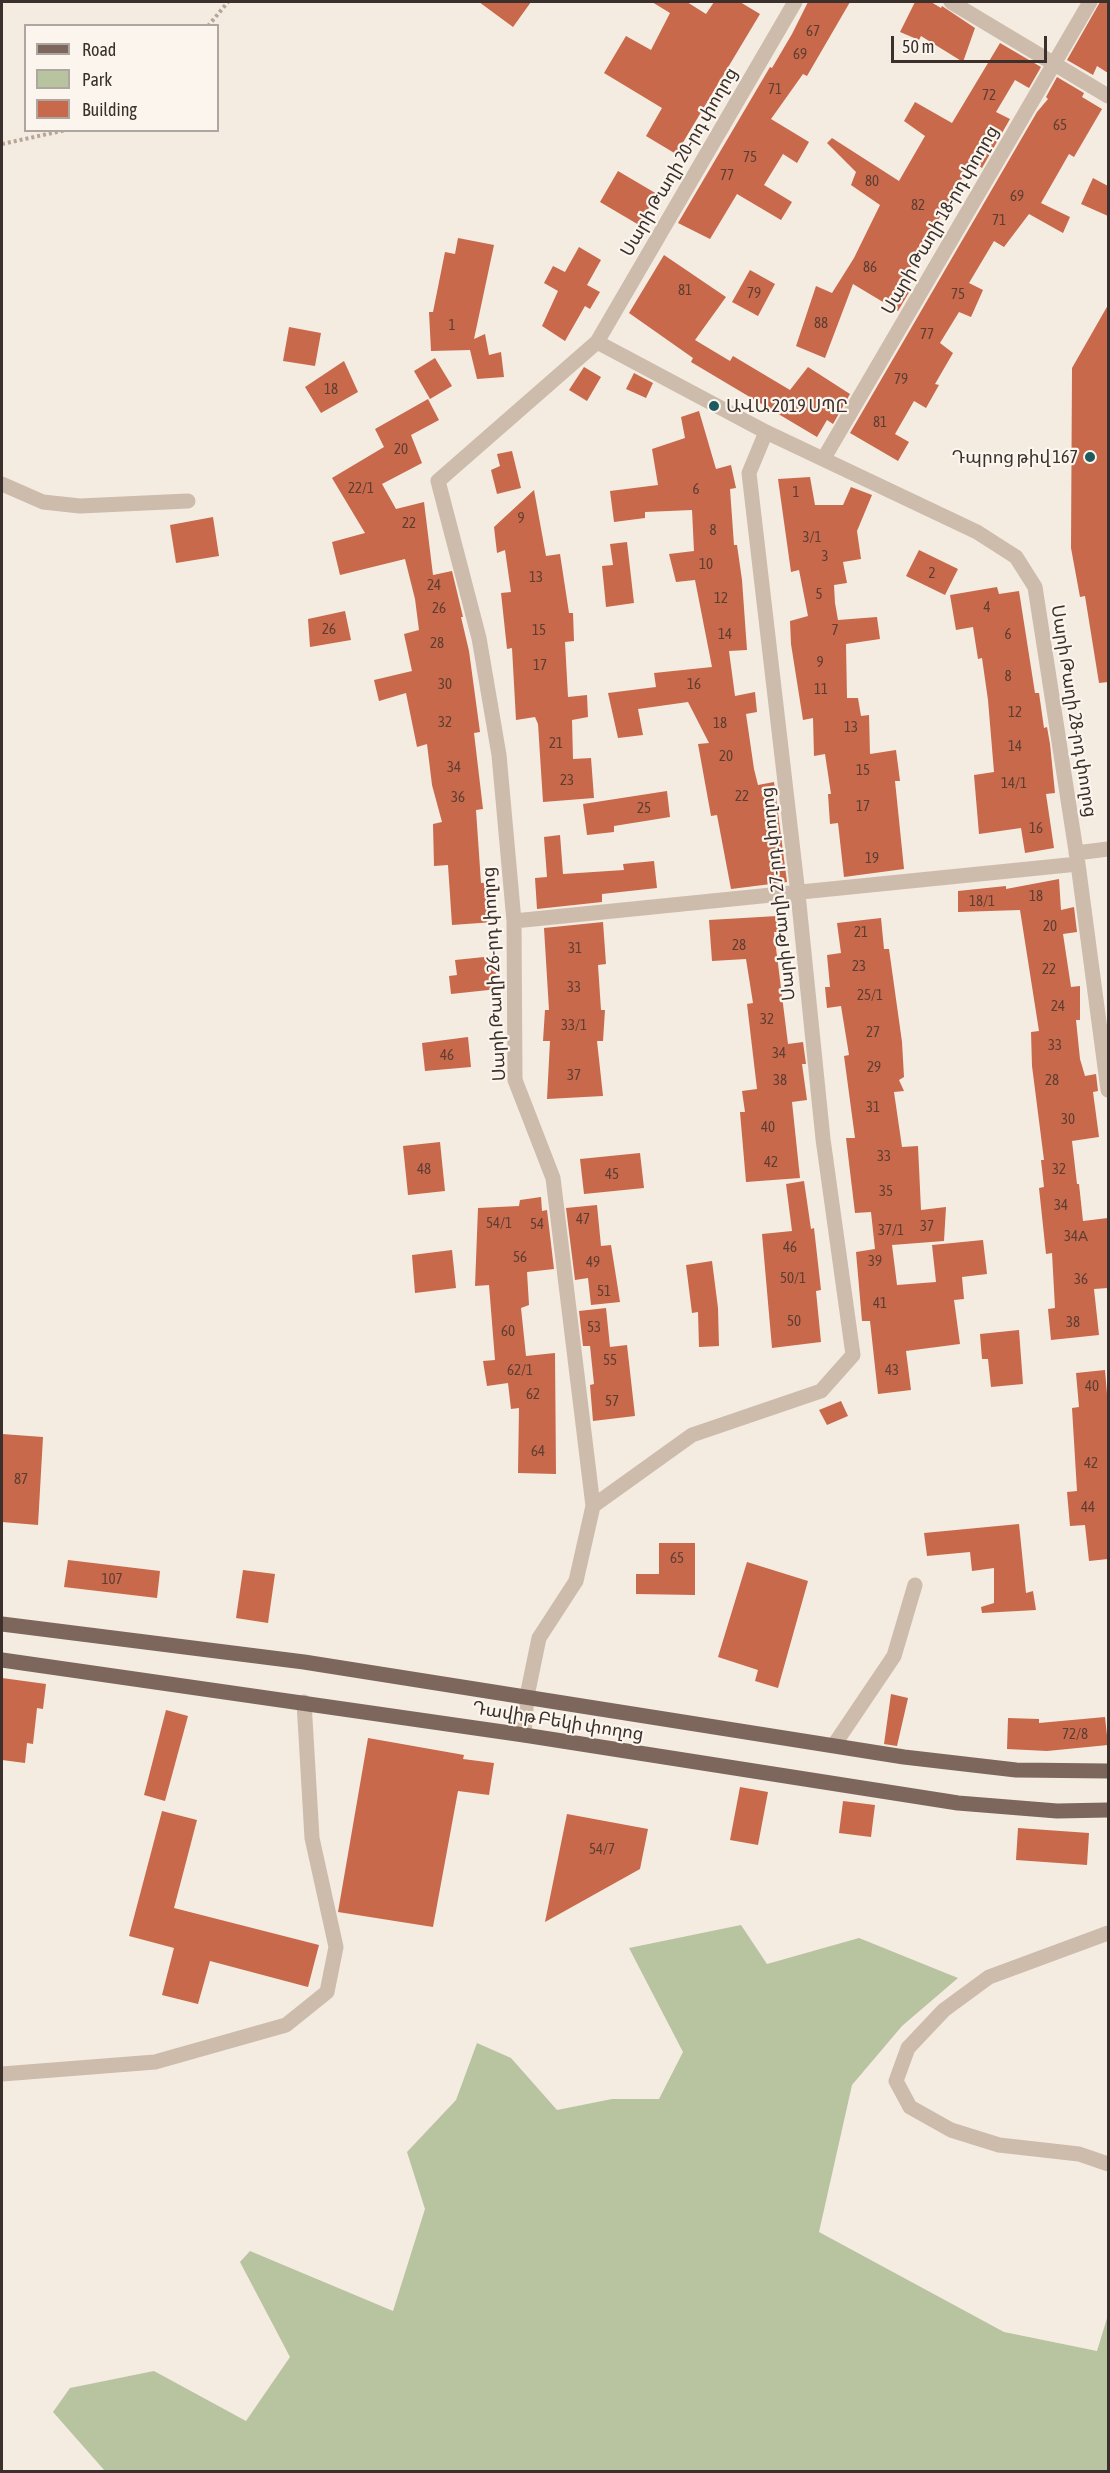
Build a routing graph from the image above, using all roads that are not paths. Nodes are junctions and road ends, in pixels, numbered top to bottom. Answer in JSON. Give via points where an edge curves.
{"nodes":[{"id":1,"x":795,"y":2,"type":"edge"},
{"id":2,"x":951,"y":2,"type":"edge"},
{"id":3,"x":1090,"y":2,"type":"edge"},
{"id":4,"x":1053,"y":63,"type":"junction"},
{"id":5,"x":1108,"y":96,"type":"edge"},
{"id":6,"x":597,"y":342,"type":"junction"},
{"id":7,"x":766,"y":432,"type":"junction"},
{"id":8,"x":824,"y":458,"type":"junction"},
{"id":9,"x":2,"y":484,"type":"edge"},
{"id":10,"x":188,"y":501,"type":"dead end"},
{"id":11,"x":1108,"y":849,"type":"edge"},
{"id":12,"x":1077,"y":859,"type":"junction"},
{"id":13,"x":798,"y":894,"type":"junction"},
{"id":14,"x":514,"y":921,"type":"junction"},
{"id":15,"x":1108,"y":1090,"type":"edge"},
{"id":16,"x":593,"y":1506,"type":"junction"},
{"id":17,"x":915,"y":1586,"type":"dead end"},
{"id":18,"x":2,"y":1624,"type":"edge"},
{"id":19,"x":2,"y":1660,"type":"edge"},
{"id":20,"x":526,"y":1696,"type":"junction"},
{"id":21,"x":304,"y":1702,"type":"junction"},
{"id":22,"x":524,"y":1735,"type":"junction"},
{"id":23,"x":834,"y":1745,"type":"junction"},
{"id":24,"x":1108,"y":1771,"type":"edge"},
{"id":25,"x":1108,"y":1810,"type":"edge"},
{"id":26,"x":1108,"y":1933,"type":"edge"},
{"id":27,"x":2,"y":2074,"type":"edge"},
{"id":28,"x":1108,"y":2164,"type":"edge"}],
"edges":[{"from":1,"to":6,"type":"street","name":"Սարի Թաղի 20-րդ փողոց"},
{"from":2,"to":4,"type":"street"},
{"from":3,"to":4,"type":"street","name":"Սարի Թաղի 18-րդ փողոց"},
{"from":4,"to":5,"type":"street"},
{"from":4,"to":8,"type":"street","name":"Սարի Թաղի 18-րդ փողոց"},
{"from":6,"to":7,"type":"street"},
{"from":6,"to":14,"type":"street","name":"Սարի Թաղի 26-րդ փողոց","via":[[438,481],[481,650],[499,755]]},
{"from":7,"to":8,"type":"street"},
{"from":7,"to":13,"type":"street","name":"Սարի Թաղի 27-րդ փողոց","via":[[749,473]]},
{"from":8,"to":12,"type":"street","name":"Սարի Թաղի 28-րդ փողոց","via":[[977,532],[1016,557],[1035,587]]},
{"from":9,"to":10,"type":"street","via":[[43,502],[80,506]]},
{"from":11,"to":12,"type":"street"},
{"from":12,"to":13,"type":"street"},
{"from":12,"to":15,"type":"street","name":"Սարի Թաղի 28-րդ փողոց"},
{"from":13,"to":14,"type":"street"},
{"from":13,"to":16,"type":"street","name":"Սարի Թաղի 27-րդ փողոց","via":[[823,1139],[853,1355],[821,1390],[692,1435]]},
{"from":14,"to":16,"type":"street","name":"Սարի Թաղի 26-րդ փողոց","via":[[515,1080],[553,1178]]},
{"from":16,"to":20,"type":"street","name":"Սարի Թաղի 26-րդ փողոց","via":[[576,1581],[540,1638]]},
{"from":17,"to":23,"type":"street","via":[[894,1656]]},
{"from":18,"to":20,"type":"main road","name":"Դավիթ Բեկի փողոց","via":[[304,1662]]},
{"from":19,"to":21,"type":"main road","name":"Դավիթ Բեկի փողոց"},
{"from":20,"to":22,"type":"street","name":"Սարի Թաղի 26-րդ փողոց"},
{"from":20,"to":23,"type":"main road","name":"Դավիթ Բեկի փողոց"},
{"from":21,"to":22,"type":"main road","name":"Դավիթ Բեկի փողոց"},
{"from":21,"to":27,"type":"street","via":[[312,1838],[336,1947],[327,1992],[286,2025],[154,2062]]},
{"from":22,"to":25,"type":"main road","name":"Դավիթ Բեկի փողոց","via":[[958,1803],[1057,1811]]},
{"from":23,"to":24,"type":"main road","name":"Դավիթ Բեկի փողոց","via":[[1016,1770]]},
{"from":26,"to":28,"type":"street","via":[[989,1977],[944,2010],[908,2048],[896,2081],[910,2107],[951,2130],[999,2145],[1079,2154]]}]}
